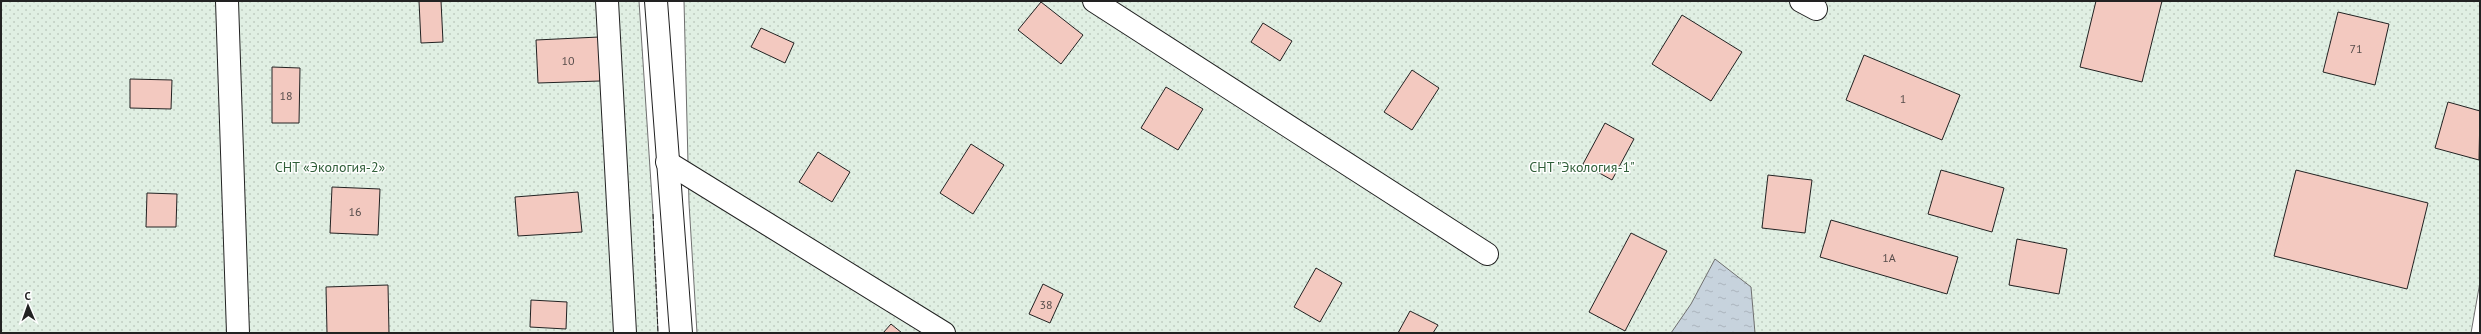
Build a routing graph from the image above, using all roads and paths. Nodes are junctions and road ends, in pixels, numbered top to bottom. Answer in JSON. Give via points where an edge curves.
{"nodes":[{"id":1,"x":227,"y":1,"type":"edge"},
{"id":2,"x":607,"y":1,"type":"edge"},
{"id":3,"x":656,"y":1,"type":"edge"},
{"id":4,"x":1094,"y":1,"type":"edge"},
{"id":5,"x":667,"y":162,"type":"junction"},
{"id":6,"x":1487,"y":254,"type":"dead end"},
{"id":7,"x":238,"y":333,"type":"edge"},
{"id":8,"x":625,"y":333,"type":"edge"},
{"id":9,"x":681,"y":333,"type":"edge"},
{"id":10,"x":944,"y":333,"type":"edge"}],
"edges":[{"from":1,"to":7,"type":"street"},
{"from":2,"to":8,"type":"street"},
{"from":3,"to":5,"type":"street"},
{"from":4,"to":6,"type":"street"},
{"from":5,"to":9,"type":"street"},
{"from":5,"to":10,"type":"street"}]}
